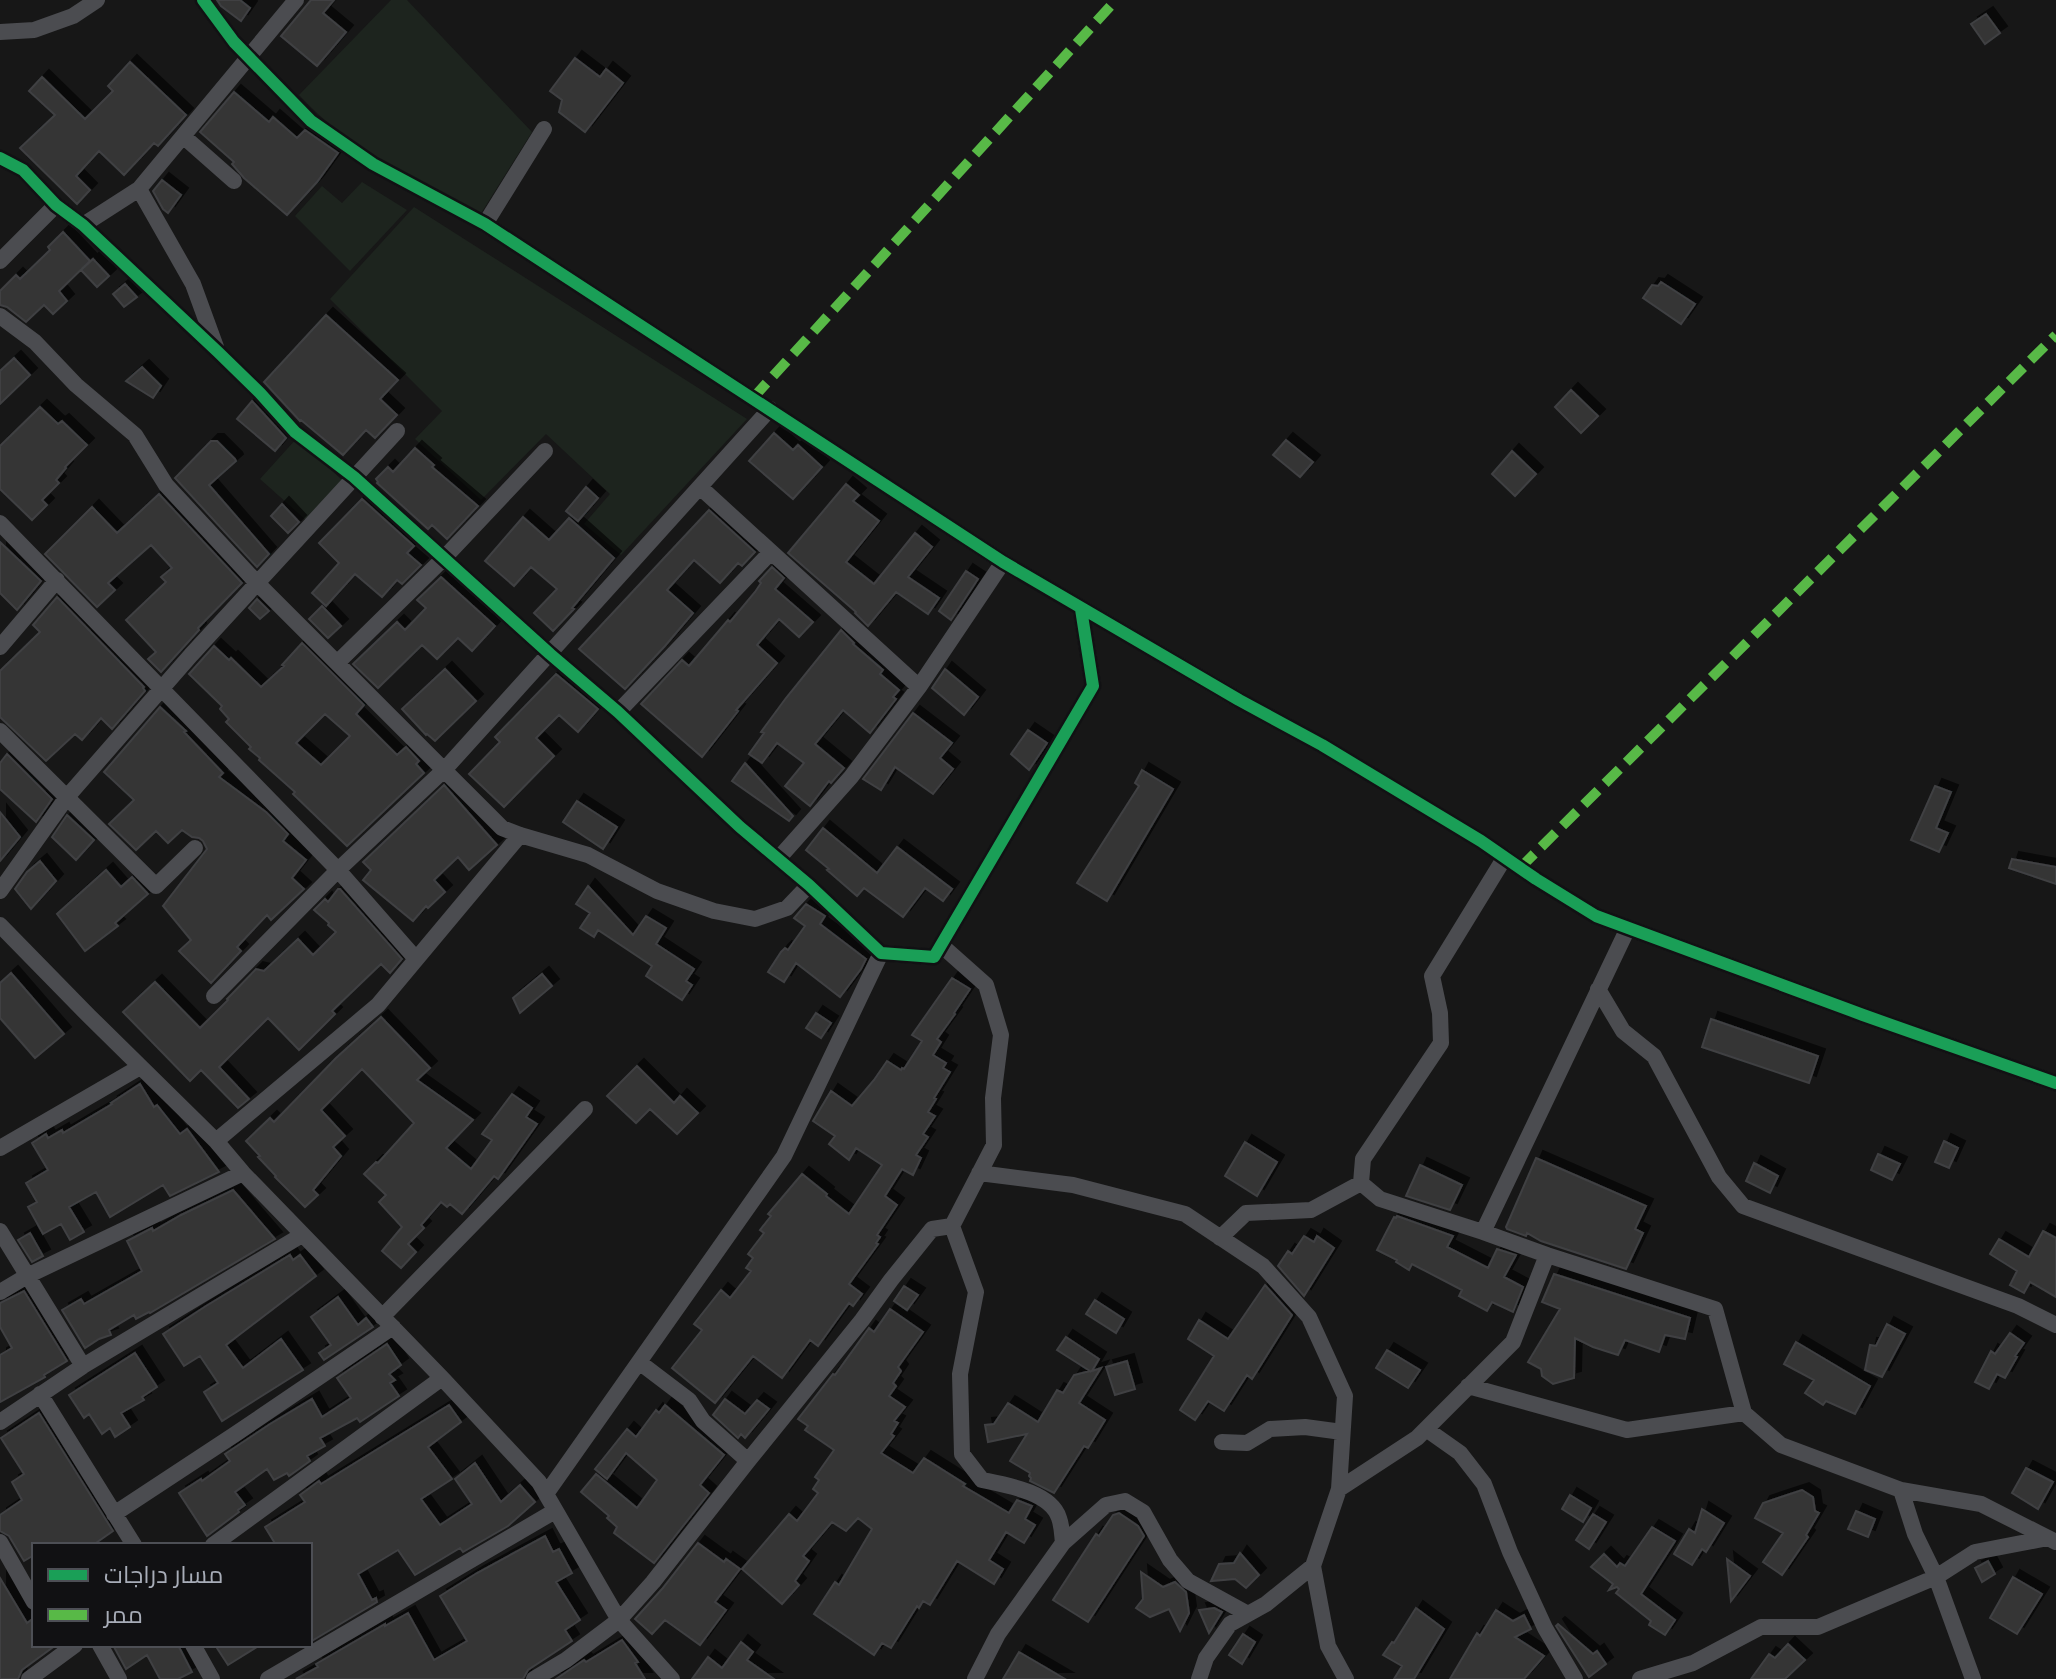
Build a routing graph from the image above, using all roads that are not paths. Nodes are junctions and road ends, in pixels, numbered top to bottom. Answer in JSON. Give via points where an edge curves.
{"nodes":[{"id":1,"x":97,"y":0,"type":"edge"},
{"id":2,"x":203,"y":0,"type":"edge"},
{"id":3,"x":296,"y":0,"type":"edge"},
{"id":4,"x":0,"y":32,"type":"edge"},
{"id":5,"x":249,"y":58,"type":"junction"},
{"id":6,"x":544,"y":129,"type":"dead end"},
{"id":7,"x":183,"y":136,"type":"junction"},
{"id":8,"x":0,"y":158,"type":"edge"},
{"id":9,"x":234,"y":181,"type":"dead end"},
{"id":10,"x":139,"y":189,"type":"junction"},
{"id":11,"x":56,"y":205,"type":"junction"},
{"id":12,"x":485,"y":224,"type":"junction"},
{"id":13,"x":83,"y":225,"type":"junction"},
{"id":14,"x":0,"y":261,"type":"edge"},
{"id":15,"x":0,"y":316,"type":"edge"},
{"id":16,"x":218,"y":352,"type":"junction"},
{"id":17,"x":770,"y":409,"type":"junction"},
{"id":18,"x":397,"y":431,"type":"dead end"},
{"id":19,"x":545,"y":451,"type":"dead end"},
{"id":20,"x":354,"y":477,"type":"junction"},
{"id":21,"x":701,"y":488,"type":"junction"},
{"id":22,"x":0,"y":523,"type":"edge"},
{"id":23,"x":771,"y":552,"type":"junction"},
{"id":24,"x":444,"y":558,"type":"junction"},
{"id":25,"x":1003,"y":562,"type":"junction"},
{"id":26,"x":57,"y":580,"type":"junction"},
{"id":27,"x":257,"y":583,"type":"junction"},
{"id":28,"x":1081,"y":609,"type":"junction"},
{"id":29,"x":0,"y":647,"type":"edge"},
{"id":30,"x":550,"y":654,"type":"junction"},
{"id":31,"x":337,"y":663,"type":"junction"},
{"id":32,"x":919,"y":687,"type":"junction"},
{"id":33,"x":161,"y":689,"type":"junction"},
{"id":34,"x":618,"y":712,"type":"junction"},
{"id":35,"x":0,"y":731,"type":"edge"},
{"id":36,"x":445,"y":769,"type":"junction"},
{"id":37,"x":67,"y":797,"type":"junction"},
{"id":38,"x":520,"y":835,"type":"junction"},
{"id":39,"x":195,"y":848,"type":"dead end"},
{"id":40,"x":1505,"y":857,"type":"junction"},
{"id":41,"x":778,"y":859,"type":"junction"},
{"id":42,"x":338,"y":870,"type":"junction"},
{"id":43,"x":809,"y":885,"type":"junction"},
{"id":44,"x":0,"y":891,"type":"edge"},
{"id":45,"x":0,"y":925,"type":"edge"},
{"id":46,"x":1628,"y":928,"type":"junction"},
{"id":47,"x":941,"y":945,"type":"junction"},
{"id":48,"x":881,"y":953,"type":"junction"},
{"id":49,"x":416,"y":959,"type":"junction"},
{"id":50,"x":1598,"y":989,"type":"junction"},
{"id":51,"x":214,"y":996,"type":"dead end"},
{"id":52,"x":140,"y":1067,"type":"junction"},
{"id":53,"x":2056,"y":1083,"type":"edge"},
{"id":54,"x":585,"y":1109,"type":"dead end"},
{"id":55,"x":216,"y":1141,"type":"junction"},
{"id":56,"x":0,"y":1148,"type":"edge"},
{"id":57,"x":243,"y":1173,"type":"junction"},
{"id":58,"x":979,"y":1173,"type":"junction"},
{"id":59,"x":1361,"y":1183,"type":"junction"},
{"id":60,"x":952,"y":1226,"type":"junction"},
{"id":61,"x":0,"y":1231,"type":"edge"},
{"id":62,"x":1483,"y":1232,"type":"junction"},
{"id":63,"x":302,"y":1235,"type":"junction"},
{"id":64,"x":1220,"y":1238,"type":"junction"},
{"id":65,"x":1547,"y":1255,"type":"junction"},
{"id":66,"x":27,"y":1276,"type":"junction"},
{"id":67,"x":0,"y":1292,"type":"edge"},
{"id":68,"x":387,"y":1322,"type":"junction"},
{"id":69,"x":2056,"y":1325,"type":"edge"},
{"id":70,"x":639,"y":1362,"type":"junction"},
{"id":71,"x":83,"y":1366,"type":"junction"},
{"id":72,"x":442,"y":1378,"type":"junction"},
{"id":73,"x":1468,"y":1386,"type":"junction"},
{"id":74,"x":40,"y":1394,"type":"junction"},
{"id":75,"x":1744,"y":1413,"type":"junction"},
{"id":76,"x":0,"y":1422,"type":"edge"},
{"id":77,"x":1426,"y":1429,"type":"junction"},
{"id":78,"x":1342,"y":1432,"type":"junction"},
{"id":79,"x":1222,"y":1442,"type":"dead end"},
{"id":80,"x":748,"y":1461,"type":"junction"},
{"id":81,"x":1339,"y":1489,"type":"junction"},
{"id":82,"x":1901,"y":1490,"type":"junction"},
{"id":83,"x":546,"y":1494,"type":"junction"},
{"id":84,"x":555,"y":1511,"type":"junction"},
{"id":85,"x":114,"y":1514,"type":"junction"},
{"id":86,"x":2052,"y":1540,"type":"edge"},
{"id":87,"x":0,"y":1542,"type":"edge"},
{"id":88,"x":133,"y":1543,"type":"edge"},
{"id":89,"x":216,"y":1543,"type":"edge"},
{"id":90,"x":1063,"y":1543,"type":"junction"},
{"id":91,"x":1313,"y":1566,"type":"junction"},
{"id":92,"x":1936,"y":1577,"type":"junction"},
{"id":93,"x":32,"y":1598,"type":"edge"},
{"id":94,"x":1248,"y":1614,"type":"junction"},
{"id":95,"x":619,"y":1620,"type":"junction"},
{"id":96,"x":101,"y":1647,"type":"edge"},
{"id":97,"x":194,"y":1647,"type":"edge"},
{"id":98,"x":66,"y":1648,"type":"edge"},
{"id":99,"x":29,"y":1679,"type":"edge"},
{"id":100,"x":119,"y":1679,"type":"edge"},
{"id":101,"x":212,"y":1679,"type":"edge"},
{"id":102,"x":268,"y":1679,"type":"edge"},
{"id":103,"x":534,"y":1679,"type":"edge"},
{"id":104,"x":672,"y":1679,"type":"edge"},
{"id":105,"x":975,"y":1679,"type":"edge"},
{"id":106,"x":1199,"y":1679,"type":"edge"},
{"id":107,"x":1346,"y":1679,"type":"edge"},
{"id":108,"x":1575,"y":1679,"type":"edge"},
{"id":109,"x":1640,"y":1679,"type":"edge"},
{"id":110,"x":1973,"y":1679,"type":"edge"}],
"edges":[{"from":1,"to":4,"type":"street","via":[[73,16],[34,30]]},
{"from":2,"to":5,"type":"street"},
{"from":3,"to":5,"type":"street"},
{"from":5,"to":7,"type":"street"},
{"from":5,"to":12,"type":"street","via":[[311,121],[373,164]]},
{"from":6,"to":12,"type":"street"},
{"from":7,"to":9,"type":"street"},
{"from":7,"to":10,"type":"street"},
{"from":8,"to":11,"type":"street","via":[[23,170]]},
{"from":10,"to":13,"type":"street"},
{"from":10,"to":16,"type":"street","via":[[193,284]]},
{"from":11,"to":13,"type":"street"},
{"from":11,"to":14,"type":"street"},
{"from":12,"to":17,"type":"street"},
{"from":13,"to":16,"type":"street"},
{"from":15,"to":27,"type":"street","via":[[135,435],[166,485]]},
{"from":16,"to":20,"type":"street","via":[[295,432]]},
{"from":17,"to":21,"type":"street"},
{"from":17,"to":25,"type":"street"},
{"from":18,"to":20,"type":"street"},
{"from":19,"to":24,"type":"street"},
{"from":20,"to":24,"type":"street"},
{"from":20,"to":27,"type":"street"},
{"from":21,"to":23,"type":"street"},
{"from":21,"to":30,"type":"street"},
{"from":22,"to":26,"type":"street"},
{"from":23,"to":32,"type":"street"},
{"from":23,"to":34,"type":"street"},
{"from":24,"to":30,"type":"street"},
{"from":24,"to":31,"type":"street"},
{"from":25,"to":28,"type":"street"},
{"from":25,"to":32,"type":"street"},
{"from":26,"to":29,"type":"street"},
{"from":26,"to":33,"type":"street"},
{"from":27,"to":31,"type":"street"},
{"from":27,"to":33,"type":"street"},
{"from":28,"to":40,"type":"street","via":[[1322,745]]},
{"from":28,"to":47,"type":"street","via":[[1093,686]]},
{"from":30,"to":34,"type":"street"},
{"from":30,"to":36,"type":"street"},
{"from":31,"to":36,"type":"street"},
{"from":32,"to":41,"type":"street","via":[[851,777]]},
{"from":33,"to":37,"type":"street"},
{"from":33,"to":42,"type":"street"},
{"from":34,"to":41,"type":"street"},
{"from":35,"to":37,"type":"street"},
{"from":36,"to":38,"type":"street","via":[[502,828]]},
{"from":36,"to":42,"type":"street"},
{"from":37,"to":39,"type":"street","via":[[156,886]]},
{"from":37,"to":44,"type":"street"},
{"from":38,"to":43,"type":"street","via":[[588,855],[657,891],[755,919],[787,908]]},
{"from":38,"to":49,"type":"street"},
{"from":40,"to":46,"type":"street","via":[[1596,916]]},
{"from":40,"to":59,"type":"street","via":[[1432,976],[1441,1043],[1363,1159]]},
{"from":41,"to":43,"type":"street"},
{"from":42,"to":49,"type":"street"},
{"from":42,"to":51,"type":"street"},
{"from":43,"to":48,"type":"street"},
{"from":45,"to":52,"type":"street"},
{"from":46,"to":50,"type":"street"},
{"from":46,"to":53,"type":"street"},
{"from":47,"to":48,"type":"street","via":[[934,957]]},
{"from":47,"to":58,"type":"street","via":[[986,985],[1001,1035],[994,1145]]},
{"from":48,"to":70,"type":"street","via":[[784,1156]]},
{"from":49,"to":55,"type":"street","via":[[378,1005]]},
{"from":50,"to":62,"type":"street"},
{"from":50,"to":69,"type":"street","via":[[1623,1031],[1654,1056],[1719,1177],[1743,1206],[2018,1306]]},
{"from":52,"to":55,"type":"street"},
{"from":52,"to":56,"type":"street"},
{"from":54,"to":68,"type":"street"},
{"from":55,"to":57,"type":"street"},
{"from":57,"to":63,"type":"street"},
{"from":57,"to":66,"type":"street"},
{"from":58,"to":60,"type":"street"},
{"from":58,"to":64,"type":"street","via":[[1073,1185],[1185,1214]]},
{"from":59,"to":62,"type":"street","via":[[1380,1199]]},
{"from":59,"to":64,"type":"street","via":[[1311,1210],[1246,1213]]},
{"from":60,"to":80,"type":"street","via":[[932,1229]]},
{"from":60,"to":90,"type":"street","via":[[976,1292],[960,1374],[962,1454],[982,1480],[1045,1500],[1059,1516]]},
{"from":61,"to":66,"type":"street"},
{"from":62,"to":65,"type":"street"},
{"from":63,"to":68,"type":"street"},
{"from":63,"to":71,"type":"street"},
{"from":64,"to":78,"type":"street","via":[[1263,1266],[1309,1317],[1345,1396]]},
{"from":65,"to":73,"type":"street","via":[[1513,1342]]},
{"from":65,"to":75,"type":"street","via":[[1715,1309]]},
{"from":66,"to":67,"type":"street"},
{"from":66,"to":71,"type":"street"},
{"from":68,"to":72,"type":"street"},
{"from":68,"to":85,"type":"street","via":[[234,1435]]},
{"from":70,"to":80,"type":"street","via":[[689,1400],[703,1421]]},
{"from":70,"to":83,"type":"street"},
{"from":71,"to":74,"type":"street"},
{"from":72,"to":83,"type":"street"},
{"from":72,"to":89,"type":"street"},
{"from":73,"to":75,"type":"street","via":[[1627,1430]]},
{"from":73,"to":77,"type":"street"},
{"from":74,"to":76,"type":"street"},
{"from":74,"to":85,"type":"street"},
{"from":75,"to":82,"type":"street","via":[[1781,1445]]},
{"from":77,"to":81,"type":"street"},
{"from":77,"to":108,"type":"street","via":[[1460,1453],[1484,1484],[1545,1628]]},
{"from":78,"to":79,"type":"street","via":[[1270,1429],[1247,1443]]},
{"from":78,"to":81,"type":"street"},
{"from":80,"to":95,"type":"street"},
{"from":81,"to":91,"type":"street"},
{"from":82,"to":86,"type":"street","via":[[1981,1504]]},
{"from":82,"to":92,"type":"street"},
{"from":83,"to":84,"type":"street"},
{"from":84,"to":95,"type":"street"},
{"from":84,"to":102,"type":"street"},
{"from":85,"to":88,"type":"street"},
{"from":86,"to":92,"type":"street","via":[[1975,1552]]},
{"from":87,"to":93,"type":"street"},
{"from":90,"to":94,"type":"street","via":[[1106,1505],[1125,1501],[1143,1512],[1188,1581]]},
{"from":90,"to":105,"type":"street","via":[[998,1634]]},
{"from":91,"to":94,"type":"street"},
{"from":91,"to":107,"type":"street","via":[[1328,1646]]},
{"from":92,"to":109,"type":"street","via":[[1818,1627],[1761,1627],[1693,1663]]},
{"from":92,"to":110,"type":"street"},
{"from":94,"to":106,"type":"street","via":[[1230,1624],[1206,1658]]},
{"from":95,"to":103,"type":"street"},
{"from":95,"to":104,"type":"street"},
{"from":96,"to":100,"type":"street"},
{"from":97,"to":101,"type":"street"},
{"from":98,"to":99,"type":"street"}]}
